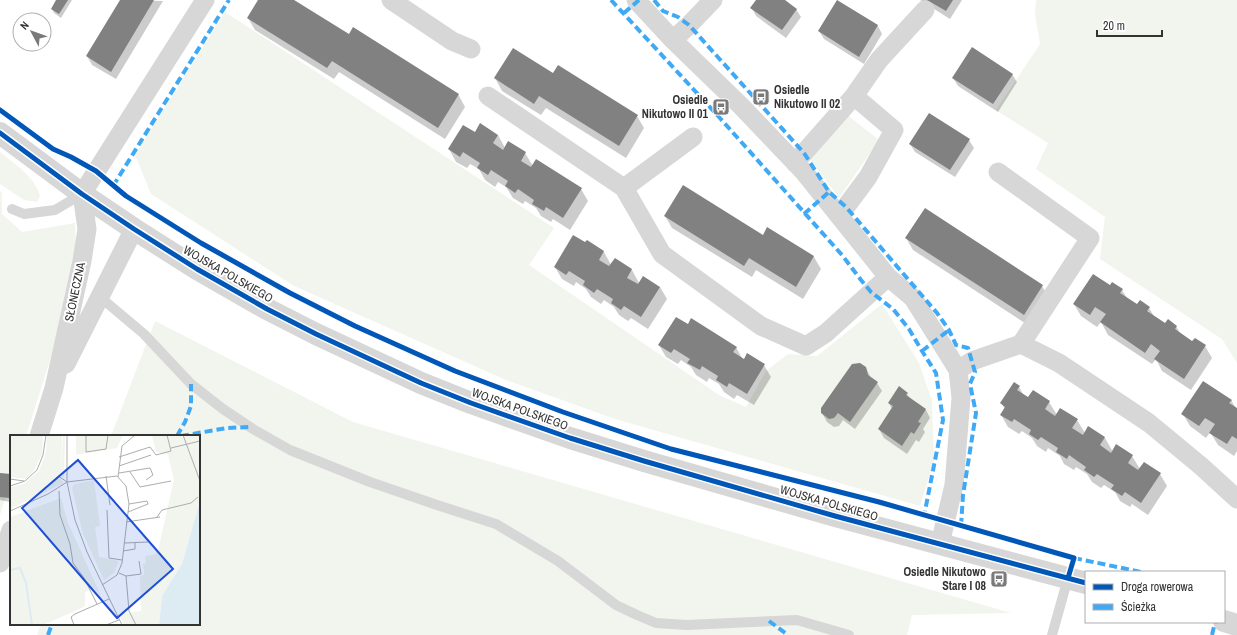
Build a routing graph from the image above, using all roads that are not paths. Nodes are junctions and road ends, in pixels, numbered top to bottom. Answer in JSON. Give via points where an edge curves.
{"nodes":[{"id":1,"x":205,"y":0,"type":"edge"},
{"id":2,"x":391,"y":0,"type":"edge"},
{"id":3,"x":636,"y":0,"type":"edge"},
{"id":4,"x":713,"y":0,"type":"edge"},
{"id":5,"x":924,"y":10,"type":"dead end"},
{"id":6,"x":673,"y":40,"type":"junction"},
{"id":7,"x":472,"y":49,"type":"dead end"},
{"id":8,"x":488,"y":96,"type":"dead end"},
{"id":9,"x":854,"y":96,"type":"junction"},
{"id":10,"x":0,"y":133,"type":"edge"},
{"id":11,"x":693,"y":137,"type":"dead end"},
{"id":12,"x":795,"y":163,"type":"junction"},
{"id":13,"x":998,"y":172,"type":"dead end"},
{"id":14,"x":624,"y":188,"type":"junction"},
{"id":15,"x":82,"y":194,"type":"junction"},
{"id":16,"x":12,"y":209,"type":"dead end"},
{"id":17,"x":839,"y":216,"type":"junction"},
{"id":18,"x":134,"y":229,"type":"junction"},
{"id":19,"x":888,"y":276,"type":"junction"},
{"id":20,"x":100,"y":297,"type":"junction"},
{"id":21,"x":1021,"y":344,"type":"junction"},
{"id":22,"x":958,"y":370,"type":"junction"},
{"id":23,"x":54,"y":388,"type":"junction"},
{"id":24,"x":40,"y":435,"type":"edge"},
{"id":25,"x":1237,"y":499,"type":"edge"},
{"id":26,"x":10,"y":533,"type":"edge"},
{"id":27,"x":940,"y":544,"type":"junction"},
{"id":28,"x":0,"y":563,"type":"edge"},
{"id":29,"x":1077,"y":581,"type":"edge"},
{"id":30,"x":1225,"y":621,"type":"edge"},
{"id":31,"x":1237,"y":625,"type":"edge"},
{"id":32,"x":849,"y":635,"type":"edge"},
{"id":33,"x":1052,"y":635,"type":"edge"}],
"edges":[{"from":1,"to":15,"type":"street"},
{"from":2,"to":7,"type":"street","via":[[452,41]]},
{"from":3,"to":6,"type":"street"},
{"from":4,"to":6,"type":"street"},
{"from":5,"to":9,"type":"street","via":[[880,60]]},
{"from":6,"to":12,"type":"street"},
{"from":8,"to":14,"type":"street"},
{"from":9,"to":12,"type":"street"},
{"from":9,"to":17,"type":"street","via":[[894,130],[868,177]]},
{"from":10,"to":15,"type":"street","name":"WOJSKA POLSKIEGO"},
{"from":11,"to":14,"type":"street"},
{"from":12,"to":17,"type":"street"},
{"from":13,"to":21,"type":"street","via":[[1090,238]]},
{"from":14,"to":19,"type":"street","via":[[662,254],[761,326],[806,346],[826,333]]},
{"from":15,"to":16,"type":"lane","via":[[55,210],[24,214]]},
{"from":15,"to":18,"type":"street","name":"WOJSKA POLSKIEGO"},
{"from":15,"to":23,"type":"street","name":"SŁONECZNA","via":[[87,230]]},
{"from":17,"to":19,"type":"street"},
{"from":18,"to":20,"type":"street","name":"SŁONECZNA"},
{"from":18,"to":27,"type":"street","name":"WOJSKA POLSKIEGO","via":[[267,309],[371,360],[471,403],[644,461]]},
{"from":19,"to":22,"type":"street","via":[[913,298]]},
{"from":20,"to":23,"type":"street","name":"SŁONECZNA"},
{"from":20,"to":32,"type":"lane","via":[[144,334],[191,384],[253,429],[290,450],[370,482],[496,524],[558,561],[616,605],[637,615],[656,623],[687,625],[797,620]]},
{"from":21,"to":22,"type":"street","via":[[972,361]]},
{"from":21,"to":25,"type":"street","via":[[1059,364],[1149,423]]},
{"from":22,"to":27,"type":"street","via":[[962,398],[954,485]]},
{"from":23,"to":24,"type":"street","name":"SŁONECZNA"},
{"from":26,"to":28,"type":"street"},
{"from":27,"to":29,"type":"street","name":"WOJSKA POLSKIEGO"},
{"from":29,"to":33,"type":"lane"},
{"from":30,"to":31,"type":"street"}]}
